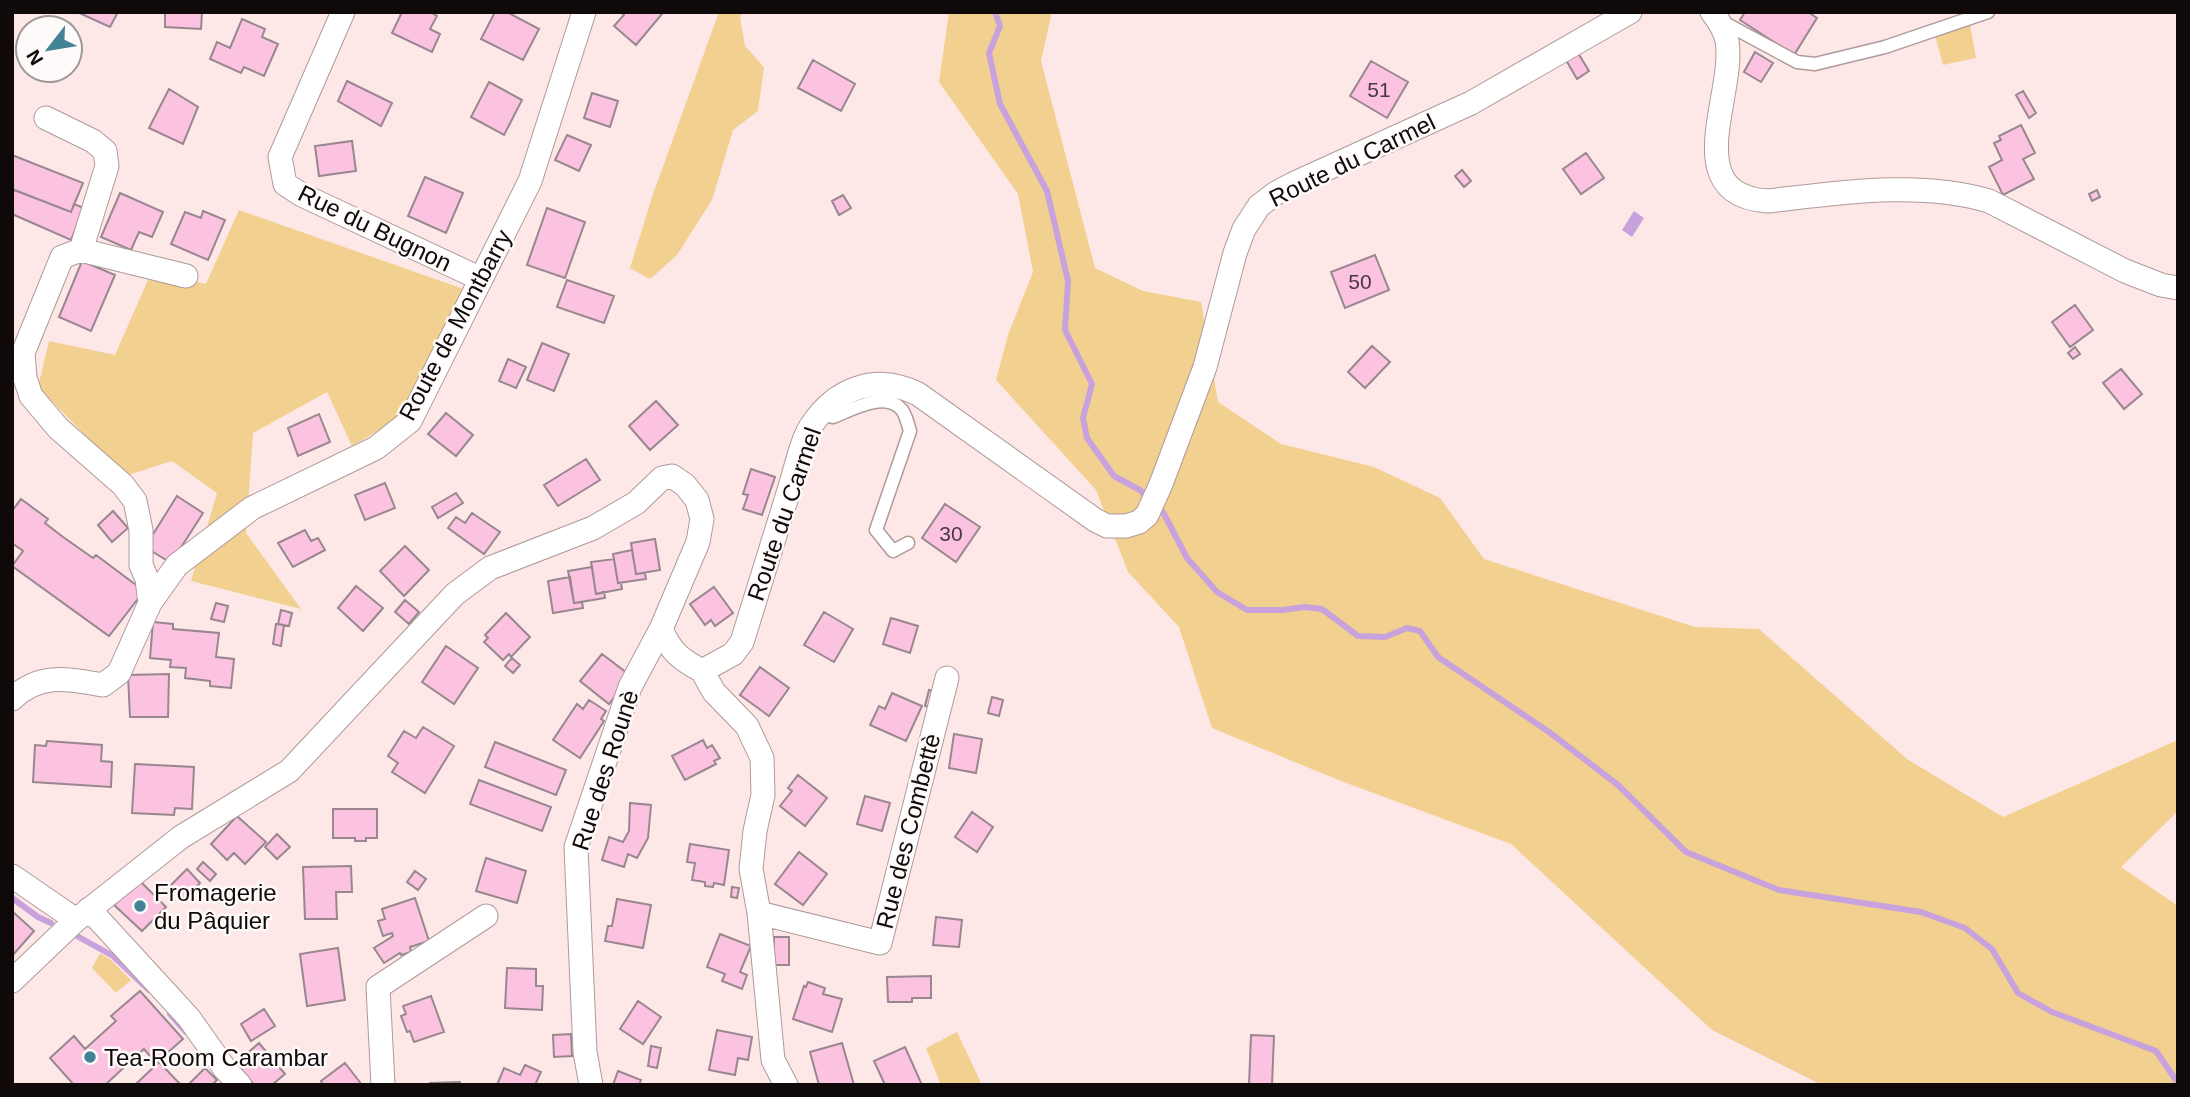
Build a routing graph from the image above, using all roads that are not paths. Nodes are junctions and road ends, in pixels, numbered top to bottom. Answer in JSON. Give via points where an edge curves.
{"nodes":[{"id":1,"x":584,"y":12,"type":"edge"},
{"id":2,"x":1630,"y":12,"type":"edge"},
{"id":3,"x":1988,"y":12,"type":"edge"},
{"id":4,"x":341,"y":13,"type":"edge"},
{"id":5,"x":1715,"y":16,"type":"edge"},
{"id":6,"x":46,"y":118,"type":"dead end"},
{"id":7,"x":81,"y":250,"type":"junction"},
{"id":8,"x":186,"y":276,"type":"dead end"},
{"id":9,"x":481,"y":279,"type":"junction"},
{"id":10,"x":2178,"y":288,"type":"edge"},
{"id":11,"x":18,"y":358,"type":"edge"},
{"id":12,"x":820,"y":412,"type":"junction"},
{"id":13,"x":908,"y":543,"type":"dead end"},
{"id":14,"x":150,"y":603,"type":"junction"},
{"id":15,"x":661,"y":629,"type":"junction"},
{"id":16,"x":702,"y":671,"type":"junction"},
{"id":17,"x":947,"y":678,"type":"dead end"},
{"id":18,"x":12,"y":699,"type":"edge"},
{"id":19,"x":12,"y":876,"type":"edge"},
{"id":20,"x":759,"y":913,"type":"junction"},
{"id":21,"x":83,"y":914,"type":"junction"},
{"id":22,"x":486,"y":916,"type":"dead end"},
{"id":23,"x":12,"y":981,"type":"edge"},
{"id":24,"x":240,"y":1085,"type":"edge"},
{"id":25,"x":383,"y":1085,"type":"edge"},
{"id":26,"x":591,"y":1085,"type":"edge"},
{"id":27,"x":786,"y":1085,"type":"edge"}],
"edges":[{"from":1,"to":9,"type":"street","name":"Route de Montbarry","via":[[530,181]]},
{"from":2,"to":12,"type":"street","name":"Route du Carmel","via":[[1471,103],[1293,184],[1259,206],[1235,253],[1205,367],[1161,484],[1139,522],[1107,526],[1095,520],[903,386],[877,384],[851,390]]},
{"from":3,"to":5,"type":"lane","via":[[1885,47],[1815,64],[1797,62]]},
{"from":4,"to":9,"type":"street","name":"Rue du Bugnon","via":[[280,158],[285,184]]},
{"from":5,"to":10,"type":"street","via":[[1727,42],[1717,160],[1734,192],[1769,201],[1869,191],[1969,195],[2125,271]]},
{"from":6,"to":7,"type":"street","via":[[105,151],[107,166]]},
{"from":7,"to":8,"type":"street"},
{"from":7,"to":11,"type":"street","via":[[62,257]]},
{"from":9,"to":14,"type":"street","name":"Route de Montbarry","via":[[410,421],[376,448],[252,508],[177,565]]},
{"from":11,"to":14,"type":"street","via":[[31,396],[58,428],[135,500]]},
{"from":12,"to":13,"type":"lane","via":[[833,417],[868,403],[888,402],[902,410],[910,431],[876,530],[893,551]]},
{"from":12,"to":16,"type":"street","name":"Route du Carmel","via":[[809,427],[741,642],[733,654]]},
{"from":14,"to":18,"type":"street","name":"Route de Montbarry","via":[[119,673],[103,685],[66,679],[37,681]]},
{"from":15,"to":16,"type":"street","via":[[670,648]]},
{"from":15,"to":21,"type":"street","via":[[698,542],[702,519],[698,500],[672,476],[662,478],[636,503],[593,528],[490,568],[455,594],[289,771],[181,837]]},
{"from":15,"to":26,"type":"street","name":"Rue des Rounè","via":[[630,687],[576,847],[585,1052]]},
{"from":16,"to":20,"type":"street","via":[[714,692],[747,726],[762,758],[763,795],[751,869]]},
{"from":17,"to":20,"type":"street","name":"Rue des Combettè","via":[[880,943]]},
{"from":19,"to":21,"type":"street"},
{"from":20,"to":27,"type":"street","via":[[773,1060]]},
{"from":21,"to":23,"type":"street"},
{"from":21,"to":24,"type":"street","via":[[189,1018]]},
{"from":22,"to":25,"type":"street","via":[[378,987]]}]}
